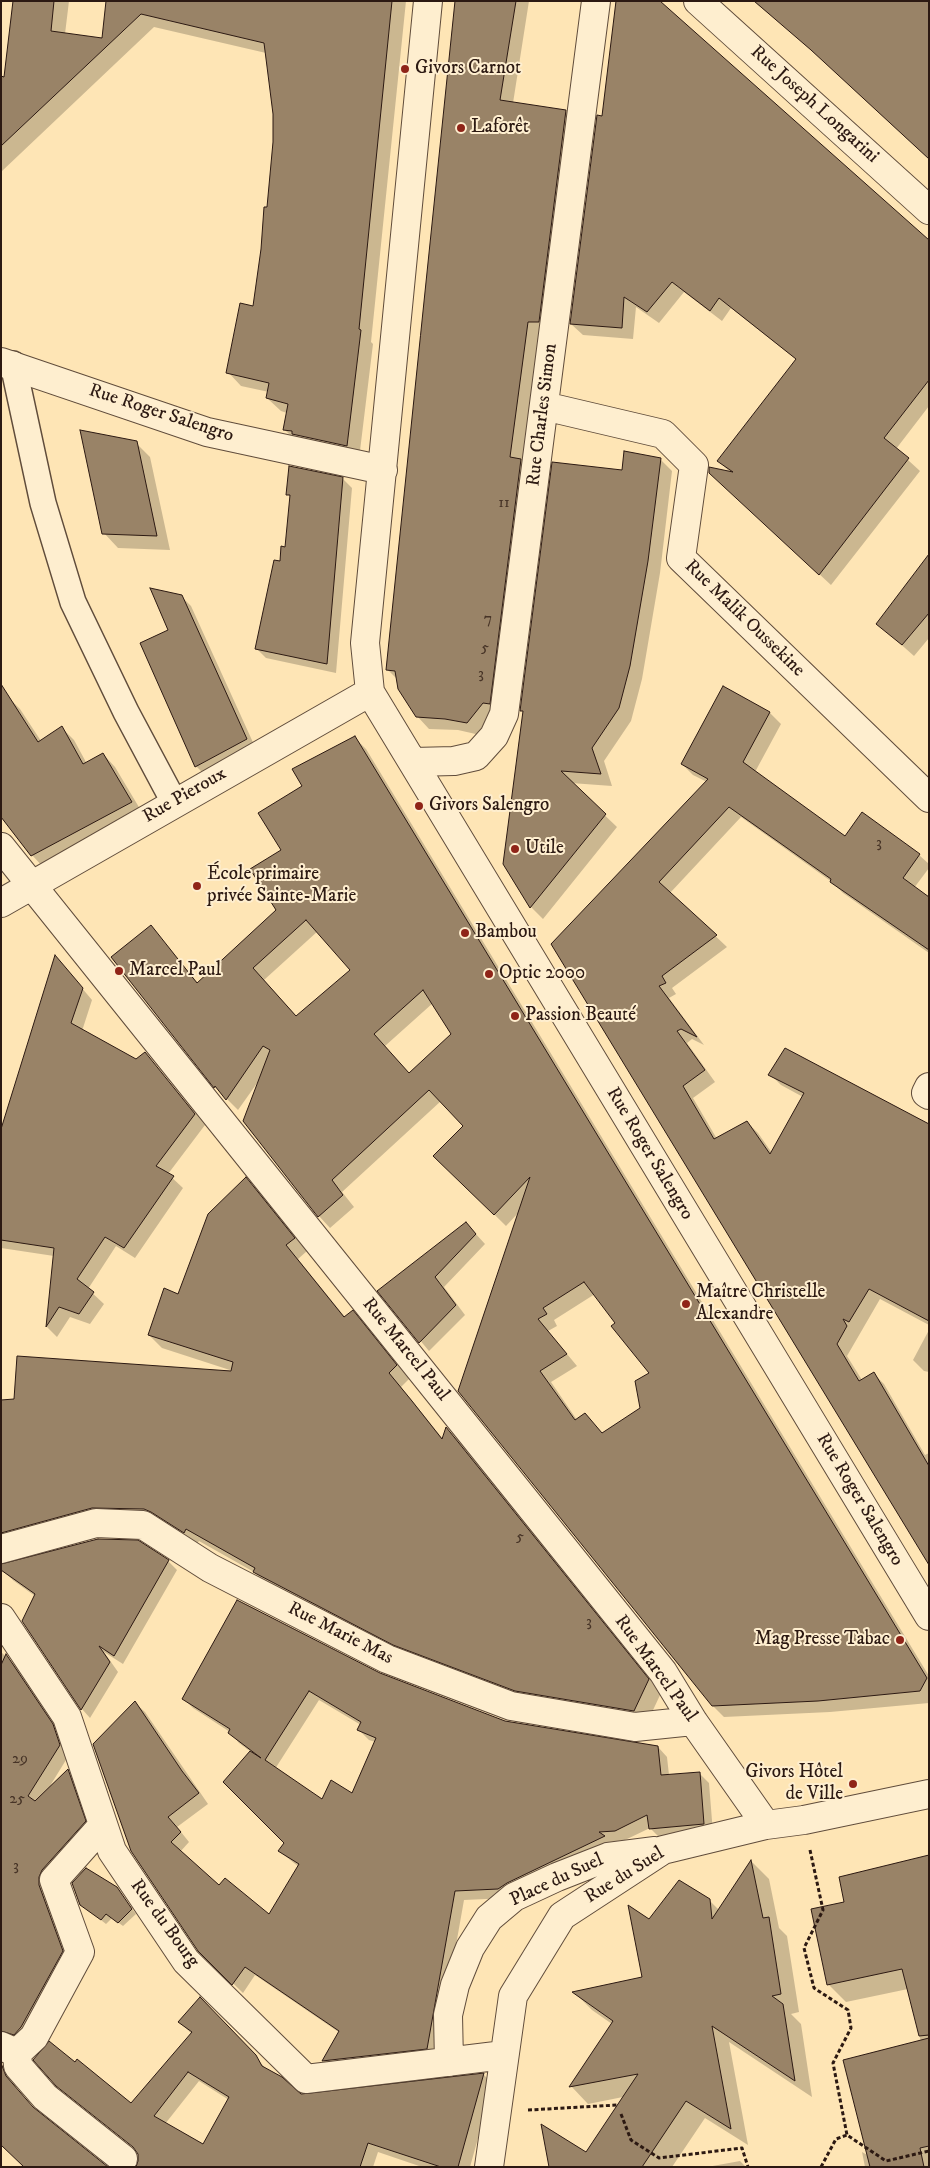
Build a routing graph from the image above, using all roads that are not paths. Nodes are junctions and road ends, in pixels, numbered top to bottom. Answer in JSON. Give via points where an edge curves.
{"nodes":[{"id":1,"x":428,"y":1,"type":"edge"},
{"id":2,"x":596,"y":1,"type":"edge"},
{"id":3,"x":698,"y":1,"type":"edge"},
{"id":4,"x":929,"y":210,"type":"edge"},
{"id":5,"x":7,"y":363,"type":"edge"},
{"id":6,"x":544,"y":406,"type":"junction"},
{"id":7,"x":383,"y":470,"type":"junction"},
{"id":8,"x":370,"y":692,"type":"junction"},
{"id":9,"x":413,"y":762,"type":"junction"},
{"id":10,"x":929,"y":798,"type":"edge"},
{"id":11,"x":174,"y":802,"type":"junction"},
{"id":12,"x":1,"y":847,"type":"edge"},
{"id":13,"x":32,"y":884,"type":"junction"},
{"id":14,"x":1,"y":903,"type":"edge"},
{"id":15,"x":929,"y":1087,"type":"edge"},
{"id":16,"x":929,"y":1095,"type":"edge"},
{"id":17,"x":1,"y":1549,"type":"edge"},
{"id":18,"x":929,"y":1616,"type":"edge"},
{"id":19,"x":1,"y":1618,"type":"edge"},
{"id":20,"x":693,"y":1721,"type":"junction"},
{"id":21,"x":929,"y":1794,"type":"edge"},
{"id":22,"x":103,"y":1824,"type":"junction"},
{"id":23,"x":766,"y":1825,"type":"junction"},
{"id":24,"x":662,"y":1850,"type":"junction"},
{"id":25,"x":9,"y":2049,"type":"edge"},
{"id":26,"x":504,"y":2055,"type":"junction"},
{"id":27,"x":449,"y":2062,"type":"junction"},
{"id":28,"x":123,"y":2159,"type":"dead end"},
{"id":29,"x":489,"y":2167,"type":"edge"}],
"edges":[{"from":1,"to":7,"type":"street"},
{"from":2,"to":6,"type":"street","name":"Rue Charles Simon"},
{"from":3,"to":4,"type":"street","name":"Rue Joseph Longarini"},
{"from":5,"to":7,"type":"street","name":"Rue Roger Salengro","via":[[207,432]]},
{"from":5,"to":11,"type":"street","via":[[43,503],[73,602]]},
{"from":6,"to":9,"type":"street","name":"Rue Charles Simon","via":[[504,714],[494,736],[476,756],[454,761]]},
{"from":6,"to":10,"type":"street","name":"Rue Malik Oussekine","via":[[663,434],[694,465],[681,558]]},
{"from":7,"to":8,"type":"street","via":[[364,643]]},
{"from":8,"to":9,"type":"street","name":"Rue Roger Salengro"},
{"from":8,"to":11,"type":"street","name":"Rue Pieroux"},
{"from":9,"to":18,"type":"street","name":"Rue Roger Salengro"},
{"from":11,"to":13,"type":"street","name":"Rue Pieroux"},
{"from":12,"to":13,"type":"street","name":"Rue Marcel Paul"},
{"from":13,"to":14,"type":"street","name":"Rue Pieroux"},
{"from":13,"to":20,"type":"street","name":"Rue Marcel Paul","via":[[662,1672]]},
{"from":15,"to":16,"type":"street","via":[[926,1093]]},
{"from":17,"to":20,"type":"street","name":"Rue Marie Mas","via":[[96,1523],[144,1525],[210,1568],[387,1659],[511,1706],[635,1727]]},
{"from":19,"to":22,"type":"street","name":"Rue du Bourg","via":[[67,1717]]},
{"from":20,"to":23,"type":"street","name":"Rue Marcel Paul"},
{"from":21,"to":23,"type":"street","name":"Rue du Suel"},
{"from":22,"to":25,"type":"street","via":[[54,1880],[80,1952],[34,2037]]},
{"from":22,"to":27,"type":"street","name":"Rue du Bourg","via":[[112,1851],[186,1961],[306,2079]]},
{"from":23,"to":24,"type":"street","name":"Rue du Suel"},
{"from":24,"to":26,"type":"street","name":"Rue du Suel","via":[[562,1916],[513,1996]]},
{"from":24,"to":27,"type":"street","name":"Place du Suel","via":[[608,1857],[557,1877],[514,1897],[489,1918],[470,1948],[455,1984],[448,2015]]},
{"from":25,"to":28,"type":"street","via":[[18,2066],[46,2097]]},
{"from":26,"to":27,"type":"street","name":"Rue du Bourg"},
{"from":26,"to":29,"type":"street","name":"Rue du Suel"}]}
